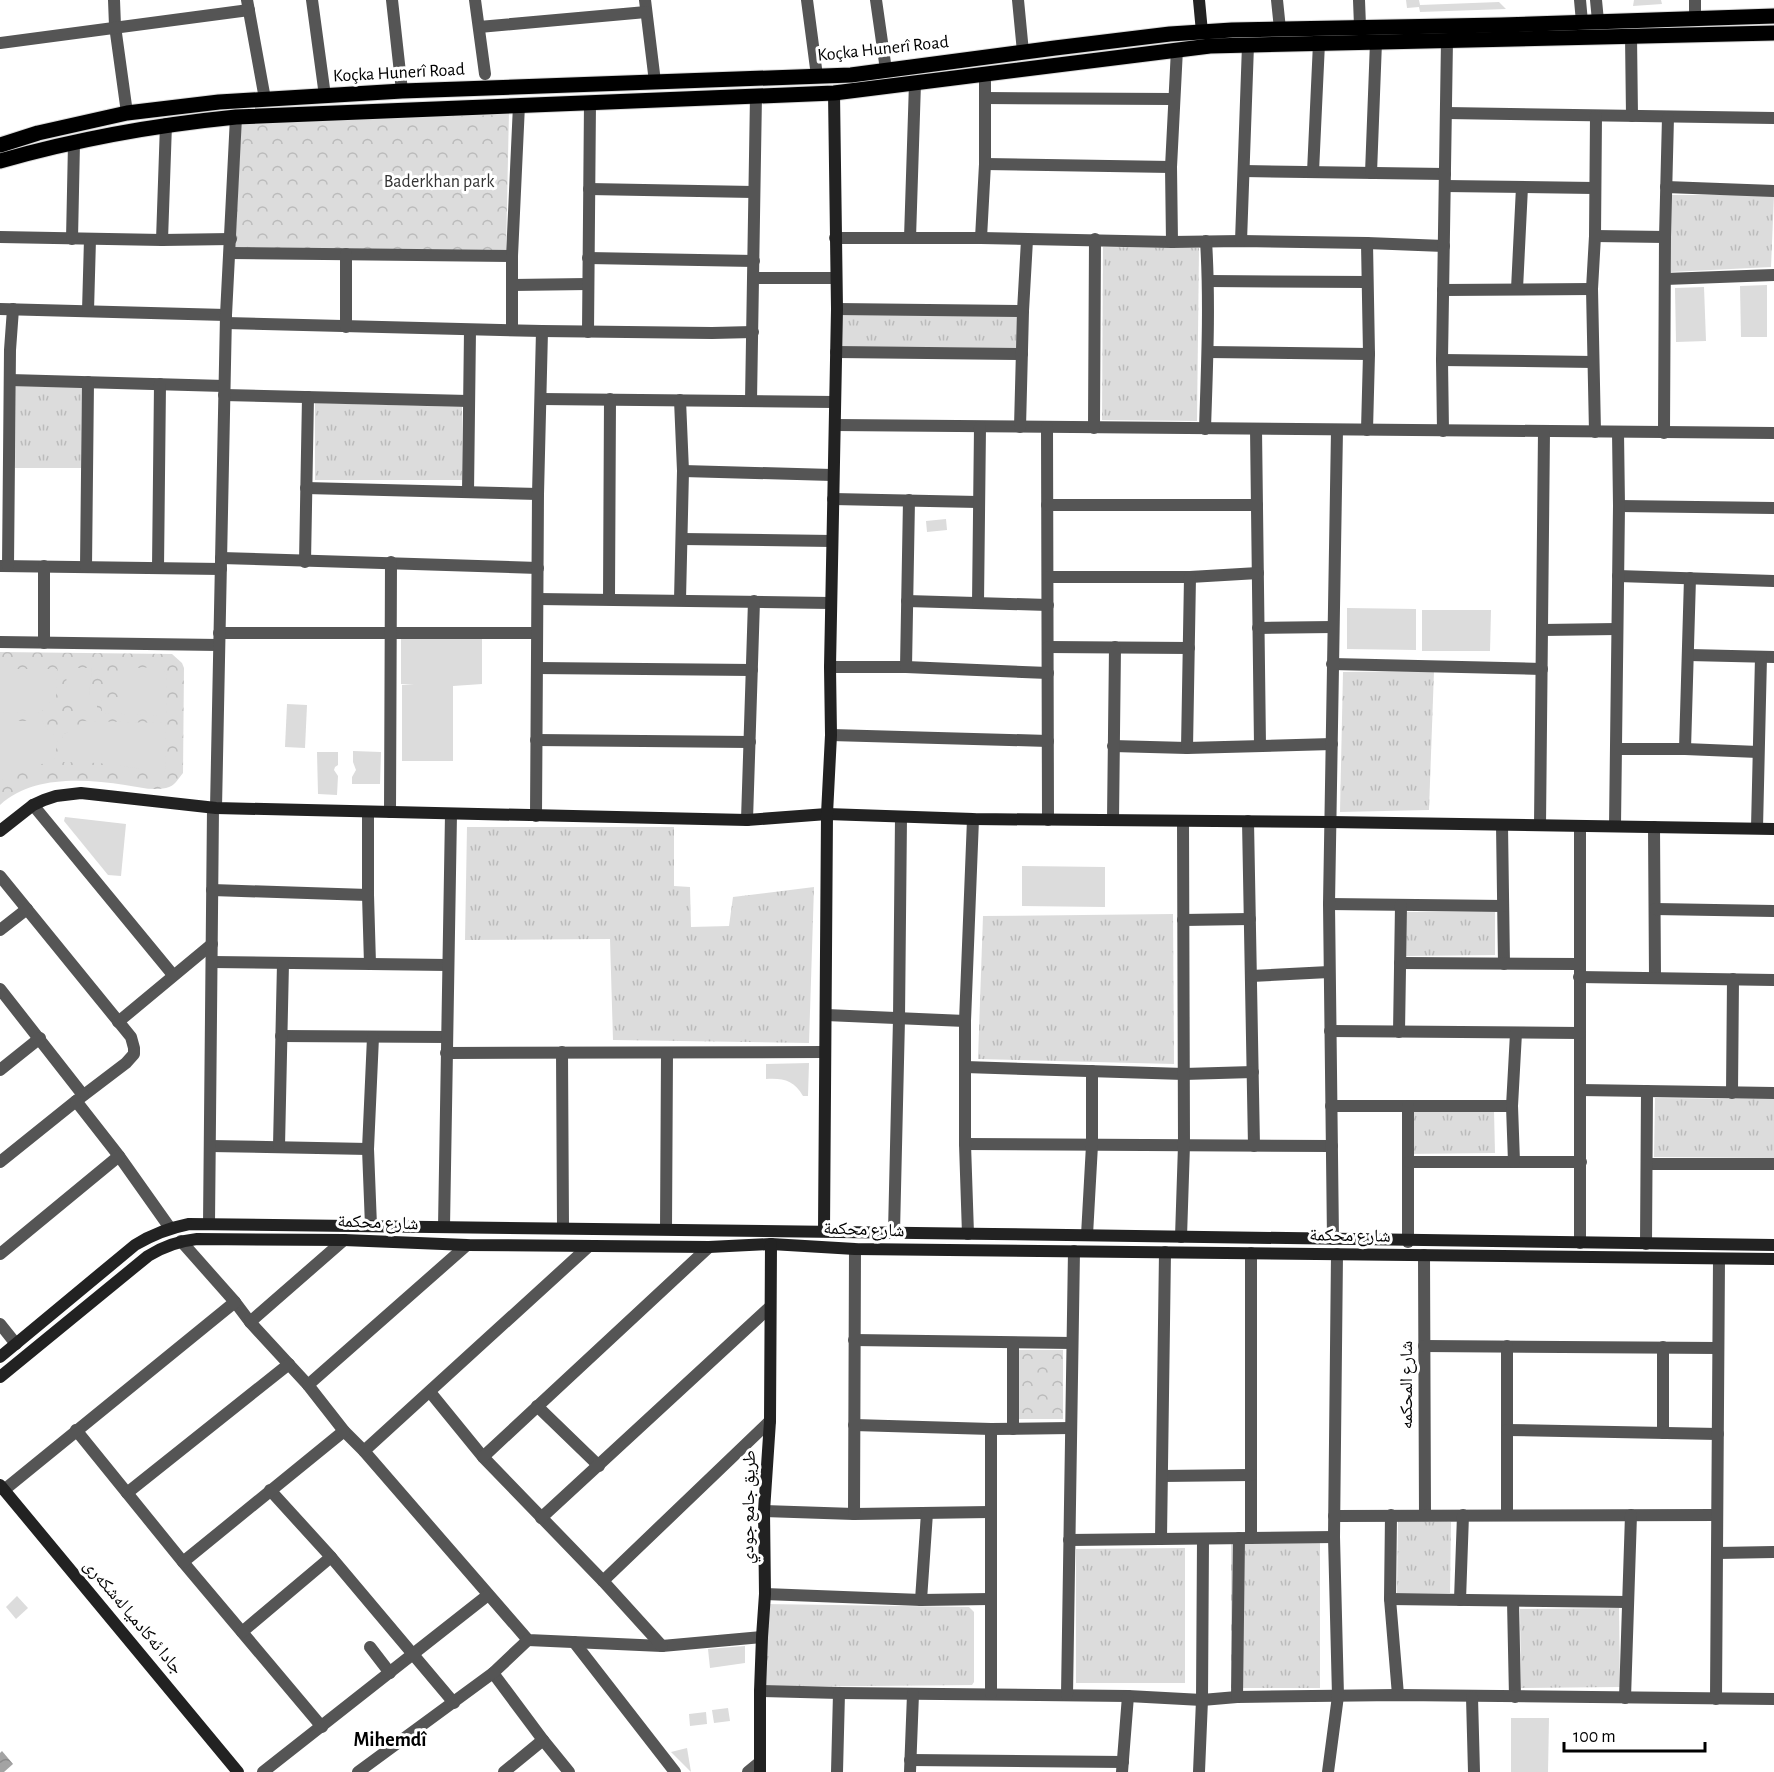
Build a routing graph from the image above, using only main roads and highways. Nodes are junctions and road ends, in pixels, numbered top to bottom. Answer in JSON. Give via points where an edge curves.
{"nodes":[{"id":1,"x":1199,"y":0,"type":"edge"},
{"id":2,"x":1774,"y":16,"type":"edge"},
{"id":3,"x":1202,"y":32,"type":"junction"},
{"id":4,"x":1774,"y":33,"type":"edge"},
{"id":5,"x":1055,"y":48,"type":"junction"},
{"id":6,"x":1057,"y":66,"type":"junction"},
{"id":7,"x":834,"y":93,"type":"junction"},
{"id":8,"x":196,"y":104,"type":"junction"},
{"id":9,"x":198,"y":121,"type":"junction"},
{"id":10,"x":0,"y":143,"type":"edge"},
{"id":11,"x":0,"y":161,"type":"edge"},
{"id":12,"x":827,"y":814,"type":"junction"},
{"id":13,"x":1,"y":829,"type":"edge"},
{"id":14,"x":1774,"y":829,"type":"edge"},
{"id":15,"x":501,"y":1227,"type":"junction"},
{"id":16,"x":824,"y":1230,"type":"junction"},
{"id":17,"x":1508,"y":1242,"type":"junction"},
{"id":18,"x":771,"y":1244,"type":"junction"},
{"id":19,"x":501,"y":1245,"type":"junction"},
{"id":20,"x":1774,"y":1245,"type":"edge"},
{"id":21,"x":1483,"y":1248,"type":"junction"},
{"id":22,"x":1509,"y":1256,"type":"junction"},
{"id":23,"x":1774,"y":1259,"type":"edge"},
{"id":24,"x":0,"y":1357,"type":"edge"},
{"id":25,"x":0,"y":1377,"type":"edge"},
{"id":26,"x":2,"y":1487,"type":"edge"},
{"id":27,"x":759,"y":1767,"type":"edge"},
{"id":28,"x":238,"y":1772,"type":"edge"}],
"edges":[{"from":1,"to":3,"type":"main road"},
{"from":2,"to":3,"type":"main road","name":"Koçka Hunerî Road"},
{"from":3,"to":5,"type":"main road","name":"Koçka Hunerî Road"},
{"from":4,"to":6,"type":"main road","via":[[1248,45]]},
{"from":5,"to":6,"type":"main road"},
{"from":5,"to":8,"type":"main road","name":"Koçka Hunerî Road","via":[[851,75],[402,91]]},
{"from":6,"to":7,"type":"main road"},
{"from":7,"to":9,"type":"main road"},
{"from":7,"to":12,"type":"main road","via":[[837,309]]},
{"from":8,"to":9,"type":"main road"},
{"from":8,"to":10,"type":"main road","name":"Koçka Hunerî Road","via":[[127,113]]},
{"from":9,"to":11,"type":"main road","via":[[166,124]]},
{"from":12,"to":13,"type":"main road","via":[[747,820],[215,808],[81,793],[44,800]]},
{"from":12,"to":14,"type":"main road"},
{"from":12,"to":16,"type":"main road"},
{"from":15,"to":16,"type":"main road","name":"شارع محكمة"},
{"from":15,"to":19,"type":"main road"},
{"from":15,"to":24,"type":"main road","name":"شارع محكمة","via":[[189,1224],[170,1228],[135,1245]]},
{"from":16,"to":21,"type":"main road","name":"شارع محكمة","via":[[1333,1239]]},
{"from":17,"to":20,"type":"main road","name":"شارع محكمة"},
{"from":17,"to":21,"type":"main road","name":"شارع محكمة"},
{"from":17,"to":22,"type":"main road"},
{"from":18,"to":19,"type":"main road","name":"شارع محكمة"},
{"from":18,"to":21,"type":"main road","name":"شارع محكمة","via":[[855,1249],[1424,1256]]},
{"from":18,"to":27,"type":"main road","name":"طريق جامع جودي","via":[[770,1421],[764,1511]]},
{"from":19,"to":25,"type":"main road","name":"شارع محكمة","via":[[344,1240],[181,1241],[148,1256]]},
{"from":21,"to":22,"type":"main road","name":"شارع محكمة"},
{"from":22,"to":23,"type":"main road","name":"شارع محكمة"},
{"from":26,"to":28,"type":"main road","name":"جادا ئه‌كادميا له‌شكه‌رى"}]}
